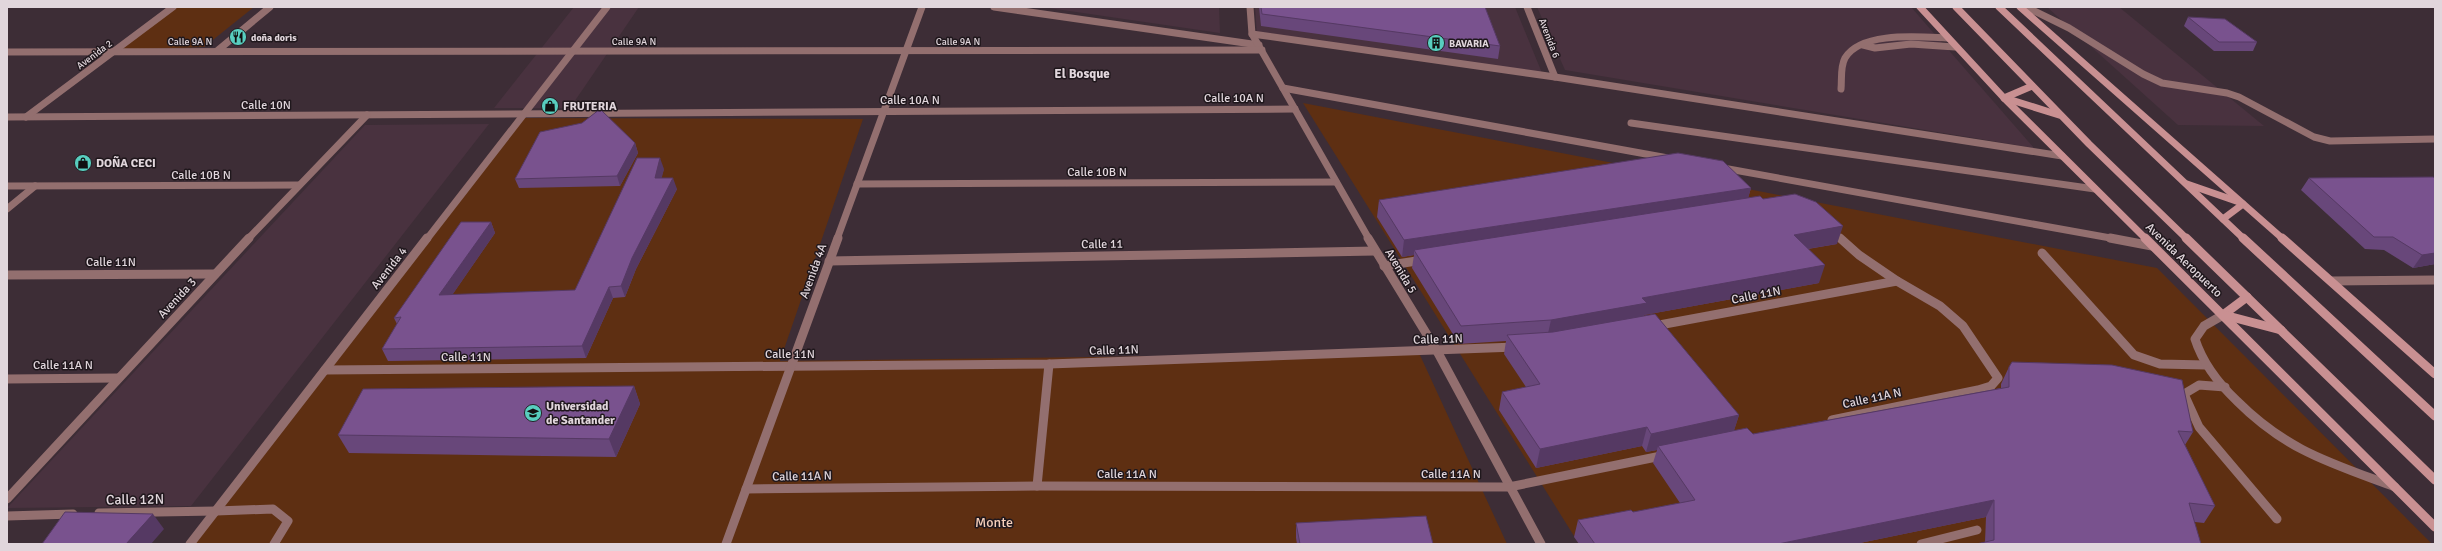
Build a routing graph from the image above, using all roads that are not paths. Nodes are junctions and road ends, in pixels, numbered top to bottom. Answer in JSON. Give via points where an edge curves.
{"nodes":[{"id":1,"x":173,"y":7,"type":"edge"},
{"id":2,"x":270,"y":7,"type":"edge"},
{"id":3,"x":607,"y":7,"type":"edge"},
{"id":4,"x":922,"y":7,"type":"edge"},
{"id":5,"x":994,"y":7,"type":"edge"},
{"id":6,"x":1250,"y":7,"type":"edge"},
{"id":7,"x":1527,"y":7,"type":"edge"},
{"id":8,"x":1920,"y":7,"type":"edge"},
{"id":9,"x":1956,"y":7,"type":"edge"},
{"id":10,"x":1999,"y":7,"type":"edge"},
{"id":11,"x":2020,"y":7,"type":"edge"},
{"id":12,"x":2026,"y":7,"type":"edge"},
{"id":13,"x":1252,"y":34,"type":"junction"},
{"id":14,"x":1947,"y":38,"type":"junction"},
{"id":15,"x":1859,"y":44,"type":"junction"},
{"id":16,"x":1955,"y":47,"type":"junction"},
{"id":17,"x":1260,"y":48,"type":"junction"},
{"id":18,"x":574,"y":51,"type":"junction"},
{"id":19,"x":906,"y":51,"type":"junction"},
{"id":20,"x":7,"y":52,"type":"edge"},
{"id":21,"x":114,"y":52,"type":"junction"},
{"id":22,"x":218,"y":52,"type":"junction"},
{"id":23,"x":1555,"y":77,"type":"junction"},
{"id":24,"x":2032,"y":86,"type":"junction"},
{"id":25,"x":1283,"y":88,"type":"junction"},
{"id":26,"x":1841,"y":89,"type":"dead end"},
{"id":27,"x":2004,"y":98,"type":"junction"},
{"id":28,"x":1295,"y":109,"type":"junction"},
{"id":29,"x":884,"y":111,"type":"junction"},
{"id":30,"x":525,"y":114,"type":"junction"},
{"id":31,"x":367,"y":115,"type":"junction"},
{"id":32,"x":2061,"y":115,"type":"junction"},
{"id":33,"x":26,"y":117,"type":"junction"},
{"id":34,"x":7,"y":118,"type":"edge"},
{"id":35,"x":1630,"y":123,"type":"dead end"},
{"id":36,"x":2435,"y":139,"type":"edge"},
{"id":37,"x":2062,"y":156,"type":"junction"},
{"id":38,"x":1674,"y":159,"type":"edge"},
{"id":39,"x":1713,"y":166,"type":"edge"},
{"id":40,"x":1336,"y":182,"type":"junction"},
{"id":41,"x":2183,"y":183,"type":"junction"},
{"id":42,"x":857,"y":184,"type":"junction"},
{"id":43,"x":298,"y":185,"type":"junction"},
{"id":44,"x":7,"y":186,"type":"edge"},
{"id":45,"x":35,"y":186,"type":"junction"},
{"id":46,"x":2095,"y":189,"type":"junction"},
{"id":47,"x":2243,"y":204,"type":"junction"},
{"id":48,"x":7,"y":209,"type":"edge"},
{"id":49,"x":2223,"y":219,"type":"junction"},
{"id":50,"x":1826,"y":227,"type":"edge"},
{"id":51,"x":2152,"y":246,"type":"junction"},
{"id":52,"x":1375,"y":252,"type":"junction"},
{"id":53,"x":2042,"y":253,"type":"dead end"},
{"id":54,"x":1431,"y":259,"type":"edge"},
{"id":55,"x":829,"y":260,"type":"junction"},
{"id":56,"x":1384,"y":266,"type":"junction"},
{"id":57,"x":215,"y":274,"type":"junction"},
{"id":58,"x":7,"y":275,"type":"edge"},
{"id":59,"x":1897,"y":280,"type":"junction"},
{"id":60,"x":2435,"y":280,"type":"edge"},
{"id":61,"x":2330,"y":281,"type":"junction"},
{"id":62,"x":2248,"y":297,"type":"junction"},
{"id":63,"x":2223,"y":315,"type":"junction"},
{"id":64,"x":1641,"y":328,"type":"edge"},
{"id":65,"x":2281,"y":330,"type":"junction"},
{"id":66,"x":1525,"y":346,"type":"edge"},
{"id":67,"x":1437,"y":351,"type":"junction"},
{"id":68,"x":1049,"y":364,"type":"junction"},
{"id":69,"x":2206,"y":365,"type":"junction"},
{"id":70,"x":791,"y":366,"type":"junction"},
{"id":71,"x":325,"y":370,"type":"junction"},
{"id":72,"x":2435,"y":374,"type":"edge"},
{"id":73,"x":118,"y":378,"type":"junction"},
{"id":74,"x":7,"y":379,"type":"edge"},
{"id":75,"x":2225,"y":388,"type":"junction"},
{"id":76,"x":2435,"y":416,"type":"edge"},
{"id":77,"x":1825,"y":421,"type":"edge"},
{"id":78,"x":1679,"y":452,"type":"edge"},
{"id":79,"x":2435,"y":480,"type":"edge"},
{"id":80,"x":1037,"y":486,"type":"junction"},
{"id":81,"x":1509,"y":487,"type":"junction"},
{"id":82,"x":2397,"y":488,"type":"junction"},
{"id":83,"x":746,"y":489,"type":"junction"},
{"id":84,"x":7,"y":499,"type":"edge"},
{"id":85,"x":216,"y":511,"type":"junction"},
{"id":86,"x":7,"y":516,"type":"edge"},
{"id":87,"x":2277,"y":519,"type":"dead end"},
{"id":88,"x":2435,"y":527,"type":"edge"},
{"id":89,"x":1977,"y":530,"type":"dead end"},
{"id":90,"x":190,"y":544,"type":"edge"},
{"id":91,"x":274,"y":544,"type":"edge"},
{"id":92,"x":726,"y":544,"type":"edge"},
{"id":93,"x":1541,"y":544,"type":"edge"},
{"id":94,"x":1921,"y":544,"type":"edge"}],
"edges":[{"from":1,"to":21,"type":"street","name":"Avenida 2"},
{"from":2,"to":22,"type":"street"},
{"from":3,"to":18,"type":"street","name":"Avenida 4"},
{"from":4,"to":19,"type":"street","name":"Avenida 4A"},
{"from":5,"to":17,"type":"street"},
{"from":6,"to":13,"type":"street","name":"Avenida 5"},
{"from":7,"to":23,"type":"street","name":"Avenida 6"},
{"from":8,"to":14,"type":"main road","name":"Avenida Aeropuerto"},
{"from":9,"to":24,"type":"main road","name":"Avenida Aeropuerto"},
{"from":10,"to":41,"type":"main road"},
{"from":11,"to":47,"type":"main road"},
{"from":12,"to":36,"type":"street","via":[[2069,28],[2162,83],[2239,97],[2314,137],[2347,142]]},
{"from":13,"to":17,"type":"street","name":"Avenida 5"},
{"from":13,"to":23,"type":"street"},
{"from":14,"to":15,"type":"street","via":[[1904,37]]},
{"from":14,"to":16,"type":"main road","name":"Avenida Aeropuerto"},
{"from":15,"to":16,"type":"street","via":[[1875,48],[1911,44]]},
{"from":15,"to":26,"type":"street","via":[[1844,58]]},
{"from":16,"to":27,"type":"main road","name":"Avenida Aeropuerto"},
{"from":17,"to":19,"type":"street","name":"Calle 9A N"},
{"from":17,"to":25,"type":"street","name":"Avenida 5"},
{"from":18,"to":19,"type":"street","name":"Calle 9A N"},
{"from":18,"to":22,"type":"street","name":"Calle 9A N"},
{"from":18,"to":30,"type":"street","name":"Avenida 4"},
{"from":19,"to":29,"type":"street","name":"Avenida 4A"},
{"from":20,"to":21,"type":"street","name":"Calle 9A N"},
{"from":21,"to":22,"type":"street","name":"Calle 9A N"},
{"from":21,"to":33,"type":"street","name":"Avenida 2"},
{"from":23,"to":37,"type":"street"},
{"from":24,"to":27,"type":"main road"},
{"from":24,"to":32,"type":"main road","name":"Avenida Aeropuerto"},
{"from":25,"to":28,"type":"street","name":"Avenida 5"},
{"from":25,"to":38,"type":"street"},
{"from":27,"to":32,"type":"main road"},
{"from":27,"to":37,"type":"main road","name":"Avenida Aeropuerto"},
{"from":28,"to":29,"type":"street","name":"Calle 10A N"},
{"from":28,"to":40,"type":"street","name":"Avenida 5"},
{"from":29,"to":30,"type":"street","name":"Calle 10A N"},
{"from":29,"to":42,"type":"street","name":"Avenida 4A"},
{"from":30,"to":31,"type":"street","name":"Calle 10N"},
{"from":30,"to":71,"type":"street","name":"Avenida 4"},
{"from":31,"to":33,"type":"street","name":"Calle 10N"},
{"from":31,"to":43,"type":"street","name":"Avenida 3"},
{"from":32,"to":62,"type":"main road","name":"Avenida Aeropuerto"},
{"from":33,"to":34,"type":"street","name":"Calle 10N"},
{"from":35,"to":46,"type":"street"},
{"from":37,"to":46,"type":"main road","name":"Avenida Aeropuerto"},
{"from":39,"to":51,"type":"street"},
{"from":40,"to":42,"type":"street","name":"Calle 10B N"},
{"from":40,"to":52,"type":"street","name":"Avenida 5"},
{"from":41,"to":47,"type":"main road"},
{"from":41,"to":49,"type":"main road"},
{"from":42,"to":55,"type":"street","name":"Avenida 4A"},
{"from":43,"to":45,"type":"street","name":"Calle 10B N"},
{"from":43,"to":57,"type":"street","name":"Avenida 3"},
{"from":44,"to":45,"type":"street","name":"Calle 10B N"},
{"from":45,"to":48,"type":"street"},
{"from":46,"to":51,"type":"main road","name":"Avenida Aeropuerto"},
{"from":47,"to":49,"type":"main road"},
{"from":47,"to":61,"type":"main road"},
{"from":49,"to":76,"type":"main road"},
{"from":50,"to":59,"type":"street","via":[[1859,255]]},
{"from":51,"to":63,"type":"main road","name":"Avenida Aeropuerto"},
{"from":52,"to":55,"type":"street","name":"Calle 11"},
{"from":52,"to":56,"type":"street","name":"Avenida 5"},
{"from":53,"to":69,"type":"street","via":[[2134,355],[2150,363]]},
{"from":54,"to":56,"type":"street"},
{"from":55,"to":70,"type":"street","name":"Avenida 4A"},
{"from":56,"to":67,"type":"street","name":"Avenida 5"},
{"from":57,"to":58,"type":"street","name":"Calle 11N"},
{"from":57,"to":73,"type":"street","name":"Avenida 3"},
{"from":59,"to":64,"type":"street","name":"Calle 11N"},
{"from":59,"to":77,"type":"street","name":"Calle 11A N","via":[[1940,306],[1963,326],[1998,378],[1991,386],[1978,390]]},
{"from":60,"to":61,"type":"street"},
{"from":61,"to":72,"type":"main road"},
{"from":62,"to":63,"type":"main road"},
{"from":62,"to":65,"type":"main road","name":"Avenida Aeropuerto"},
{"from":63,"to":65,"type":"main road"},
{"from":63,"to":69,"type":"street","via":[[2204,326],[2195,339]]},
{"from":63,"to":82,"type":"main road","name":"Avenida Aeropuerto"},
{"from":65,"to":79,"type":"main road","name":"Avenida Aeropuerto"},
{"from":66,"to":67,"type":"street","name":"Calle 11N"},
{"from":67,"to":68,"type":"street","name":"Calle 11N"},
{"from":67,"to":81,"type":"street","name":"Avenida 5"},
{"from":68,"to":70,"type":"street","name":"Calle 11N"},
{"from":68,"to":80,"type":"street"},
{"from":69,"to":75,"type":"street"},
{"from":70,"to":71,"type":"street","name":"Calle 11N"},
{"from":70,"to":83,"type":"street","name":"Avenida 4A"},
{"from":71,"to":85,"type":"street","name":"Avenida 4"},
{"from":73,"to":74,"type":"street","name":"Calle 11A N"},
{"from":73,"to":84,"type":"street","name":"Avenida 3"},
{"from":75,"to":82,"type":"street","via":[[2284,441]]},
{"from":75,"to":87,"type":"street","via":[[2199,386],[2184,394],[2199,427]]},
{"from":78,"to":81,"type":"street","name":"Calle 11A N"},
{"from":80,"to":81,"type":"street","name":"Calle 11A N"},
{"from":80,"to":83,"type":"street","name":"Calle 11A N"},
{"from":81,"to":93,"type":"street","name":"Avenida 5"},
{"from":82,"to":88,"type":"main road","name":"Avenida Aeropuerto"},
{"from":83,"to":92,"type":"street","name":"Avenida 4A"},
{"from":85,"to":86,"type":"street","name":"Calle 12N"},
{"from":85,"to":90,"type":"street","name":"Avenida 4"},
{"from":85,"to":91,"type":"street","name":"Calle 12N","via":[[273,509],[288,521]]},
{"from":89,"to":94,"type":"street"}]}
